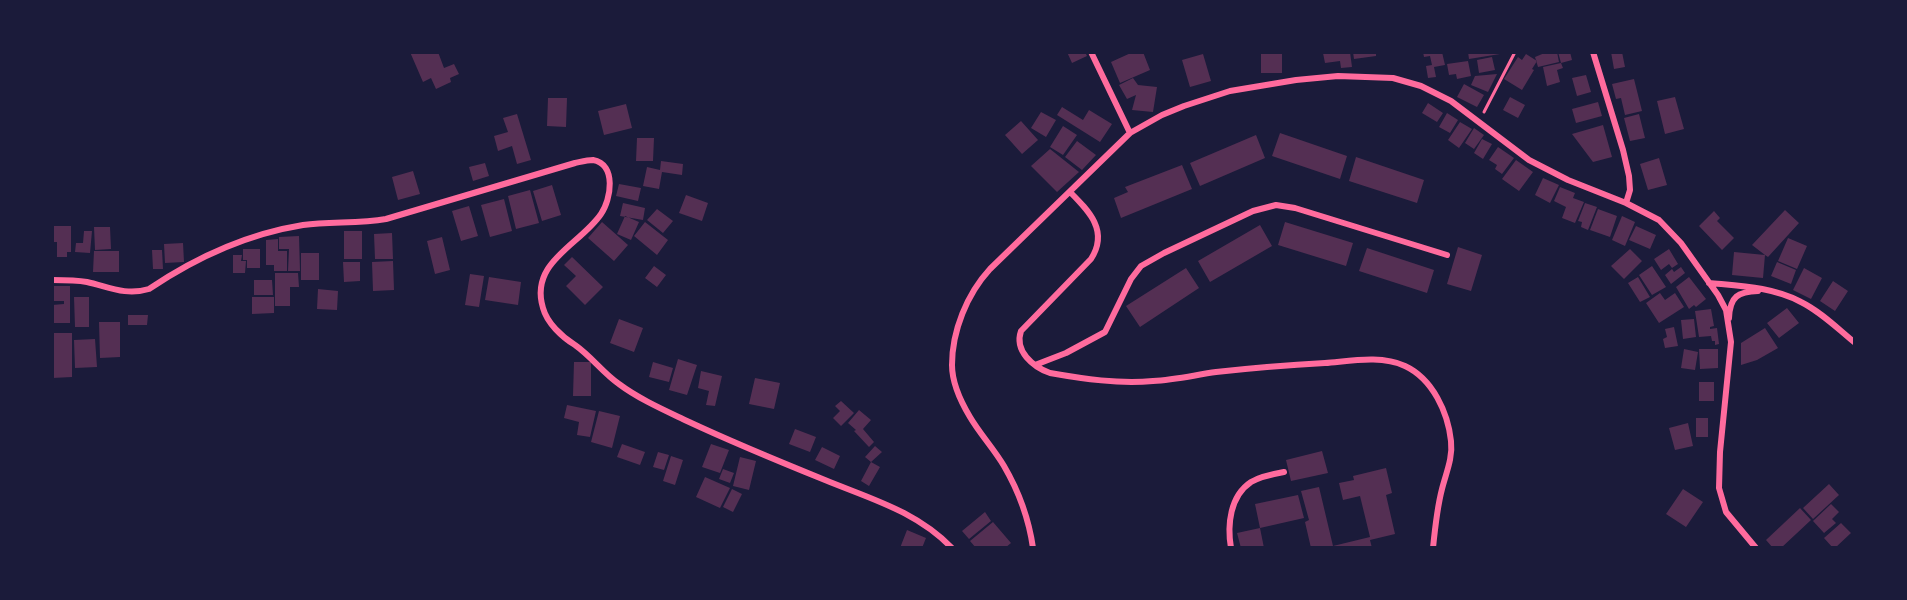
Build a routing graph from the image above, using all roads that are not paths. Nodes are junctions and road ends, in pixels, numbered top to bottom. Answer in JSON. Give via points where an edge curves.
{"nodes":[{"id":1,"x":1091,"y":52,"type":"edge"},
{"id":2,"x":1593,"y":52,"type":"edge"},
{"id":3,"x":1130,"y":133,"type":"junction"},
{"id":4,"x":1070,"y":192,"type":"junction"},
{"id":5,"x":1626,"y":203,"type":"junction"},
{"id":6,"x":1447,"y":255,"type":"dead end"},
{"id":7,"x":52,"y":280,"type":"edge"},
{"id":8,"x":1709,"y":283,"type":"junction"},
{"id":9,"x":1776,"y":292,"type":"junction"},
{"id":10,"x":1729,"y":324,"type":"junction"},
{"id":11,"x":1854,"y":342,"type":"edge"},
{"id":12,"x":1035,"y":365,"type":"junction"},
{"id":13,"x":1284,"y":472,"type":"dead end"},
{"id":14,"x":952,"y":548,"type":"edge"},
{"id":15,"x":1033,"y":548,"type":"edge"},
{"id":16,"x":1231,"y":548,"type":"edge"},
{"id":17,"x":1433,"y":548,"type":"edge"},
{"id":18,"x":1756,"y":548,"type":"edge"}],
"edges":[{"from":1,"to":3,"type":"street"},
{"from":2,"to":5,"type":"street","via":[[1629,176]]},
{"from":3,"to":4,"type":"street"},
{"from":3,"to":5,"type":"street","via":[[1169,112],[1230,91],[1296,80],[1393,78],[1451,101],[1529,160]]},
{"from":4,"to":12,"type":"street","via":[[1093,219],[1098,232],[1097,246],[1091,259],[1021,331],[1018,338],[1023,352]]},
{"from":4,"to":15,"type":"street","via":[[973,290],[962,315],[952,365],[957,389],[970,417],[1011,478]]},
{"from":5,"to":8,"type":"street","via":[[1659,220]]},
{"from":6,"to":12,"type":"street","via":[[1295,208],[1267,206],[1141,266],[1106,332]]},
{"from":7,"to":14,"type":"street","via":[[143,291],[184,266],[264,234],[304,225],[386,219],[575,163],[595,161],[605,167],[609,176],[605,207],[588,229],[552,262],[541,282],[544,313],[558,332],[633,393],[734,443],[902,511],[931,528]]},
{"from":8,"to":9,"type":"street"},
{"from":8,"to":10,"type":"street","via":[[1722,302]]},
{"from":9,"to":10,"type":"street","via":[[1750,291],[1734,297]]},
{"from":9,"to":11,"type":"street","via":[[1817,311]]},
{"from":10,"to":18,"type":"street","via":[[1731,342],[1719,488],[1726,512]]},
{"from":12,"to":17,"type":"street","via":[[1050,373],[1123,382],[1356,360],[1406,366],[1435,394],[1451,441]]},
{"from":13,"to":16,"type":"street","via":[[1257,479],[1241,492],[1229,520]]}]}
